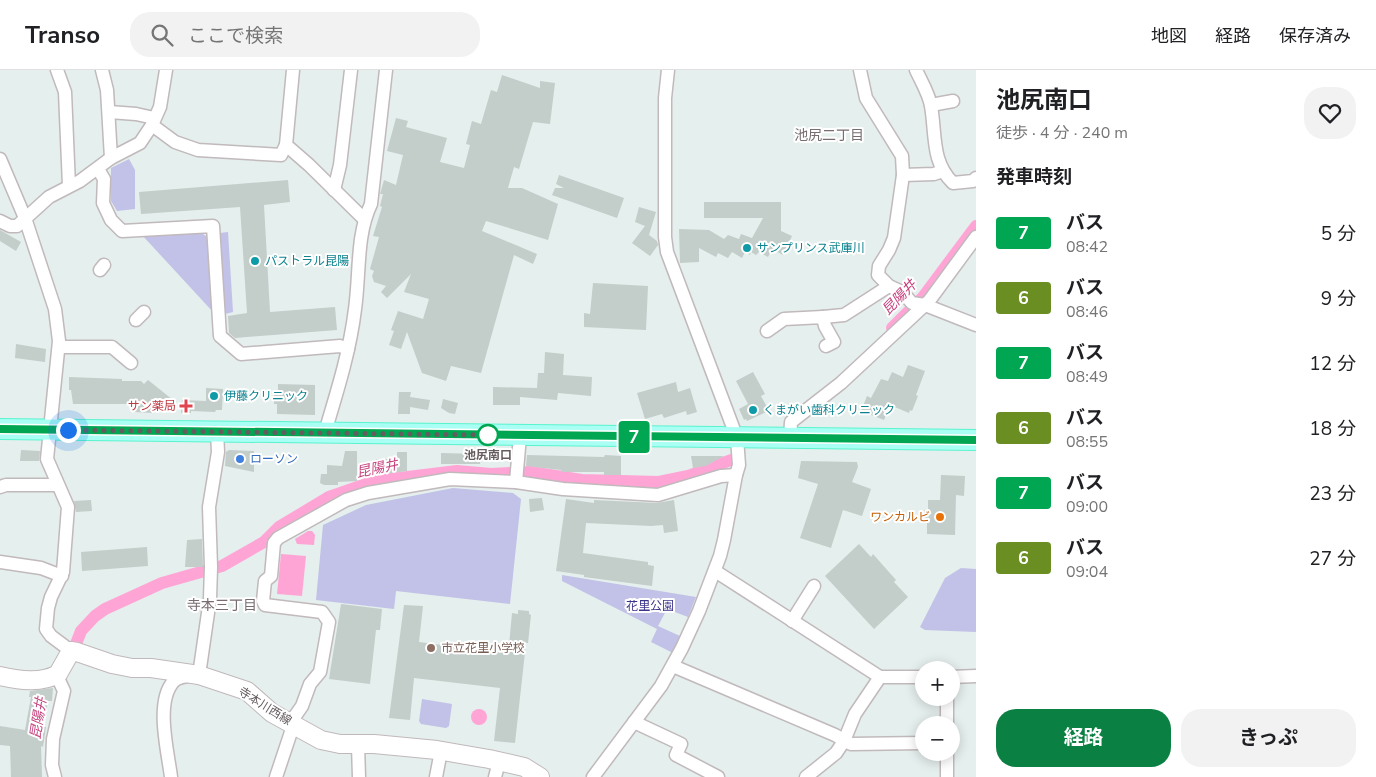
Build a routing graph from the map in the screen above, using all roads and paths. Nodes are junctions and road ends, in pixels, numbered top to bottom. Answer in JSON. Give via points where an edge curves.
{"nodes":[{"id":1,"x":57,"y":70,"type":"edge"},
{"id":2,"x":102,"y":70,"type":"edge"},
{"id":3,"x":293,"y":70,"type":"edge"},
{"id":4,"x":351,"y":70,"type":"edge"},
{"id":5,"x":386,"y":70,"type":"edge"},
{"id":6,"x":668,"y":70,"type":"edge"},
{"id":7,"x":860,"y":70,"type":"edge"},
{"id":8,"x":916,"y":70,"type":"edge"},
{"id":9,"x":163,"y":71,"type":"edge"},
{"id":10,"x":953,"y":101,"type":"dead end"},
{"id":11,"x":931,"y":104,"type":"junction"},
{"id":12,"x":109,"y":112,"type":"junction"},
{"id":13,"x":153,"y":122,"type":"junction"},
{"id":14,"x":286,"y":145,"type":"junction"},
{"id":15,"x":111,"y":158,"type":"junction"},
{"id":16,"x":0,"y":159,"type":"edge"},
{"id":17,"x":98,"y":169,"type":"junction"},
{"id":18,"x":943,"y":171,"type":"junction"},
{"id":19,"x":903,"y":175,"type":"junction"},
{"id":20,"x":976,"y":178,"type":"edge"},
{"id":21,"x":69,"y":186,"type":"junction"},
{"id":22,"x":334,"y":190,"type":"junction"},
{"id":23,"x":25,"y":218,"type":"junction"},
{"id":24,"x":364,"y":219,"type":"junction"},
{"id":25,"x":0,"y":221,"type":"edge"},
{"id":26,"x":976,"y":237,"type":"edge"},
{"id":27,"x":889,"y":286,"type":"junction"},
{"id":28,"x":925,"y":305,"type":"junction"},
{"id":29,"x":823,"y":317,"type":"junction"},
{"id":30,"x":976,"y":325,"type":"edge"},
{"id":31,"x":767,"y":330,"type":"dead end"},
{"id":32,"x":826,"y":346,"type":"dead end"},
{"id":33,"x":59,"y":347,"type":"junction"},
{"id":34,"x":348,"y":349,"type":"junction"},
{"id":35,"x":131,"y":363,"type":"dead end"},
{"id":36,"x":0,"y":429,"type":"edge"},
{"id":37,"x":50,"y":430,"type":"junction"},
{"id":38,"x":217,"y":432,"type":"junction"},
{"id":39,"x":325,"y":432,"type":"junction"},
{"id":40,"x":520,"y":436,"type":"junction"},
{"id":41,"x":737,"y":438,"type":"junction"},
{"id":42,"x":790,"y":438,"type":"junction"},
{"id":43,"x":976,"y":440,"type":"edge"},
{"id":44,"x":736,"y":475,"type":"junction"},
{"id":45,"x":516,"y":481,"type":"junction"},
{"id":46,"x":0,"y":486,"type":"edge"},
{"id":47,"x":57,"y":486,"type":"junction"},
{"id":48,"x":0,"y":562,"type":"edge"},
{"id":49,"x":715,"y":571,"type":"junction"},
{"id":50,"x":62,"y":576,"type":"junction"},
{"id":51,"x":814,"y":586,"type":"dead end"},
{"id":52,"x":792,"y":621,"type":"junction"},
{"id":53,"x":71,"y":651,"type":"junction"},
{"id":54,"x":673,"y":666,"type":"junction"},
{"id":55,"x":199,"y":675,"type":"junction"},
{"id":56,"x":0,"y":676,"type":"edge"},
{"id":57,"x":976,"y":676,"type":"edge"},
{"id":58,"x":880,"y":677,"type":"junction"},
{"id":59,"x":915,"y":677,"type":"edge"},
{"id":60,"x":960,"y":677,"type":"edge"},
{"id":61,"x":59,"y":681,"type":"junction"},
{"id":62,"x":634,"y":722,"type":"junction"},
{"id":63,"x":293,"y":724,"type":"junction"},
{"id":64,"x":844,"y":741,"type":"junction"},
{"id":65,"x":915,"y":743,"type":"edge"},
{"id":66,"x":358,"y":745,"type":"junction"},
{"id":67,"x":441,"y":750,"type":"junction"},
{"id":68,"x":947,"y":761,"type":"edge"},
{"id":69,"x":497,"y":770,"type":"edge"},
{"id":70,"x":55,"y":777,"type":"edge"},
{"id":71,"x":171,"y":777,"type":"edge"},
{"id":72,"x":276,"y":777,"type":"edge"},
{"id":73,"x":359,"y":777,"type":"edge"},
{"id":74,"x":436,"y":777,"type":"edge"},
{"id":75,"x":540,"y":777,"type":"edge"},
{"id":76,"x":593,"y":777,"type":"edge"},
{"id":77,"x":718,"y":777,"type":"edge"},
{"id":78,"x":806,"y":777,"type":"edge"},
{"id":79,"x":947,"y":777,"type":"edge"}],
"edges":[{"from":1,"to":21,"type":"street","via":[[65,92]]},
{"from":2,"to":12,"type":"street","via":[[108,90]]},
{"from":3,"to":14,"type":"street"},
{"from":4,"to":22,"type":"street"},
{"from":5,"to":24,"type":"street","via":[[371,204]]},
{"from":6,"to":41,"type":"street","via":[[666,252]]},
{"from":7,"to":19,"type":"street","via":[[866,98],[902,156]]},
{"from":8,"to":11,"type":"street"},
{"from":9,"to":13,"type":"street","via":[[160,106]]},
{"from":10,"to":11,"type":"street"},
{"from":11,"to":18,"type":"street","via":[[936,154]]},
{"from":12,"to":13,"type":"street","via":[[136,114]]},
{"from":12,"to":15,"type":"street"},
{"from":13,"to":14,"type":"street","via":[[175,142],[198,150],[281,155]]},
{"from":13,"to":15,"type":"street","via":[[140,143]]},
{"from":14,"to":22,"type":"street"},
{"from":15,"to":17,"type":"street"},
{"from":16,"to":23,"type":"street"},
{"from":17,"to":21,"type":"street"},
{"from":17,"to":34,"type":"street","via":[[104,179],[103,203],[111,220],[122,230],[213,226],[220,336],[240,354],[340,346]]},
{"from":18,"to":19,"type":"street"},
{"from":18,"to":20,"type":"street","via":[[953,183],[974,181]]},
{"from":19,"to":27,"type":"street","via":[[894,238],[879,266],[878,275]]},
{"from":21,"to":23,"type":"street","via":[[49,196]]},
{"from":22,"to":24,"type":"street"},
{"from":23,"to":25,"type":"street","via":[[15,227]]},
{"from":23,"to":33,"type":"street","via":[[55,309]]},
{"from":24,"to":34,"type":"street"},
{"from":26,"to":28,"type":"street"},
{"from":27,"to":28,"type":"street","via":[[902,292],[912,303]]},
{"from":27,"to":29,"type":"street","via":[[844,314]]},
{"from":28,"to":30,"type":"street"},
{"from":28,"to":42,"type":"street","via":[[841,383],[791,422]]},
{"from":29,"to":31,"type":"street","via":[[779,319]]},
{"from":29,"to":32,"type":"street","via":[[834,342]]},
{"from":33,"to":35,"type":"street","via":[[112,347]]},
{"from":33,"to":37,"type":"street"},
{"from":34,"to":39,"type":"street"},
{"from":36,"to":37,"type":"main road"},
{"from":37,"to":38,"type":"main road"},
{"from":37,"to":47,"type":"street","via":[[47,459]]},
{"from":38,"to":39,"type":"main road"},
{"from":38,"to":55,"type":"street","via":[[218,452],[209,507],[210,599]]},
{"from":39,"to":40,"type":"main road"},
{"from":40,"to":41,"type":"main road"},
{"from":40,"to":45,"type":"street"},
{"from":41,"to":42,"type":"main road"},
{"from":41,"to":44,"type":"street","via":[[739,465]]},
{"from":42,"to":43,"type":"main road"},
{"from":44,"to":45,"type":"street","via":[[721,476],[658,495],[563,489]]},
{"from":44,"to":49,"type":"street"},
{"from":45,"to":63,"type":"street","via":[[450,479],[368,493],[346,500],[274,542],[271,576],[265,581],[265,605],[322,612],[329,622],[320,672],[310,684]]},
{"from":46,"to":47,"type":"street"},
{"from":47,"to":50,"type":"street","via":[[68,507]]},
{"from":48,"to":50,"type":"street","via":[[41,568]]},
{"from":49,"to":52,"type":"street"},
{"from":49,"to":54,"type":"street"},
{"from":50,"to":53,"type":"street","via":[[50,602],[46,629]]},
{"from":51,"to":52,"type":"street"},
{"from":52,"to":58,"type":"street"},
{"from":53,"to":55,"type":"main road","name":"寺本川西線","via":[[132,668]]},
{"from":53,"to":61,"type":"main road"},
{"from":54,"to":62,"type":"street"},
{"from":54,"to":64,"type":"street"},
{"from":55,"to":63,"type":"main road","name":"寺本川西線","via":[[247,692],[272,713]]},
{"from":55,"to":71,"type":"street","via":[[181,677],[173,682],[167,695],[164,718]]},
{"from":56,"to":61,"type":"main road","via":[[24,681]]},
{"from":57,"to":60,"type":"street"},
{"from":58,"to":59,"type":"street"},
{"from":58,"to":64,"type":"street","via":[[855,714]]},
{"from":61,"to":70,"type":"street","via":[[53,740]]},
{"from":62,"to":76,"type":"street"},
{"from":62,"to":77,"type":"street","via":[[681,744],[674,758]]},
{"from":63,"to":66,"type":"main road","name":"寺本川西線","via":[[321,740]]},
{"from":63,"to":72,"type":"street"},
{"from":64,"to":65,"type":"street","via":[[851,744]]},
{"from":64,"to":78,"type":"street","via":[[836,753]]},
{"from":66,"to":67,"type":"main road","name":"寺本川西線"},
{"from":66,"to":73,"type":"street"},
{"from":67,"to":69,"type":"main road","name":"寺本川西線","via":[[489,759]]},
{"from":67,"to":74,"type":"street"},
{"from":68,"to":79,"type":"street"},
{"from":69,"to":75,"type":"main road","name":"寺本川西線","via":[[524,768]]}]}
